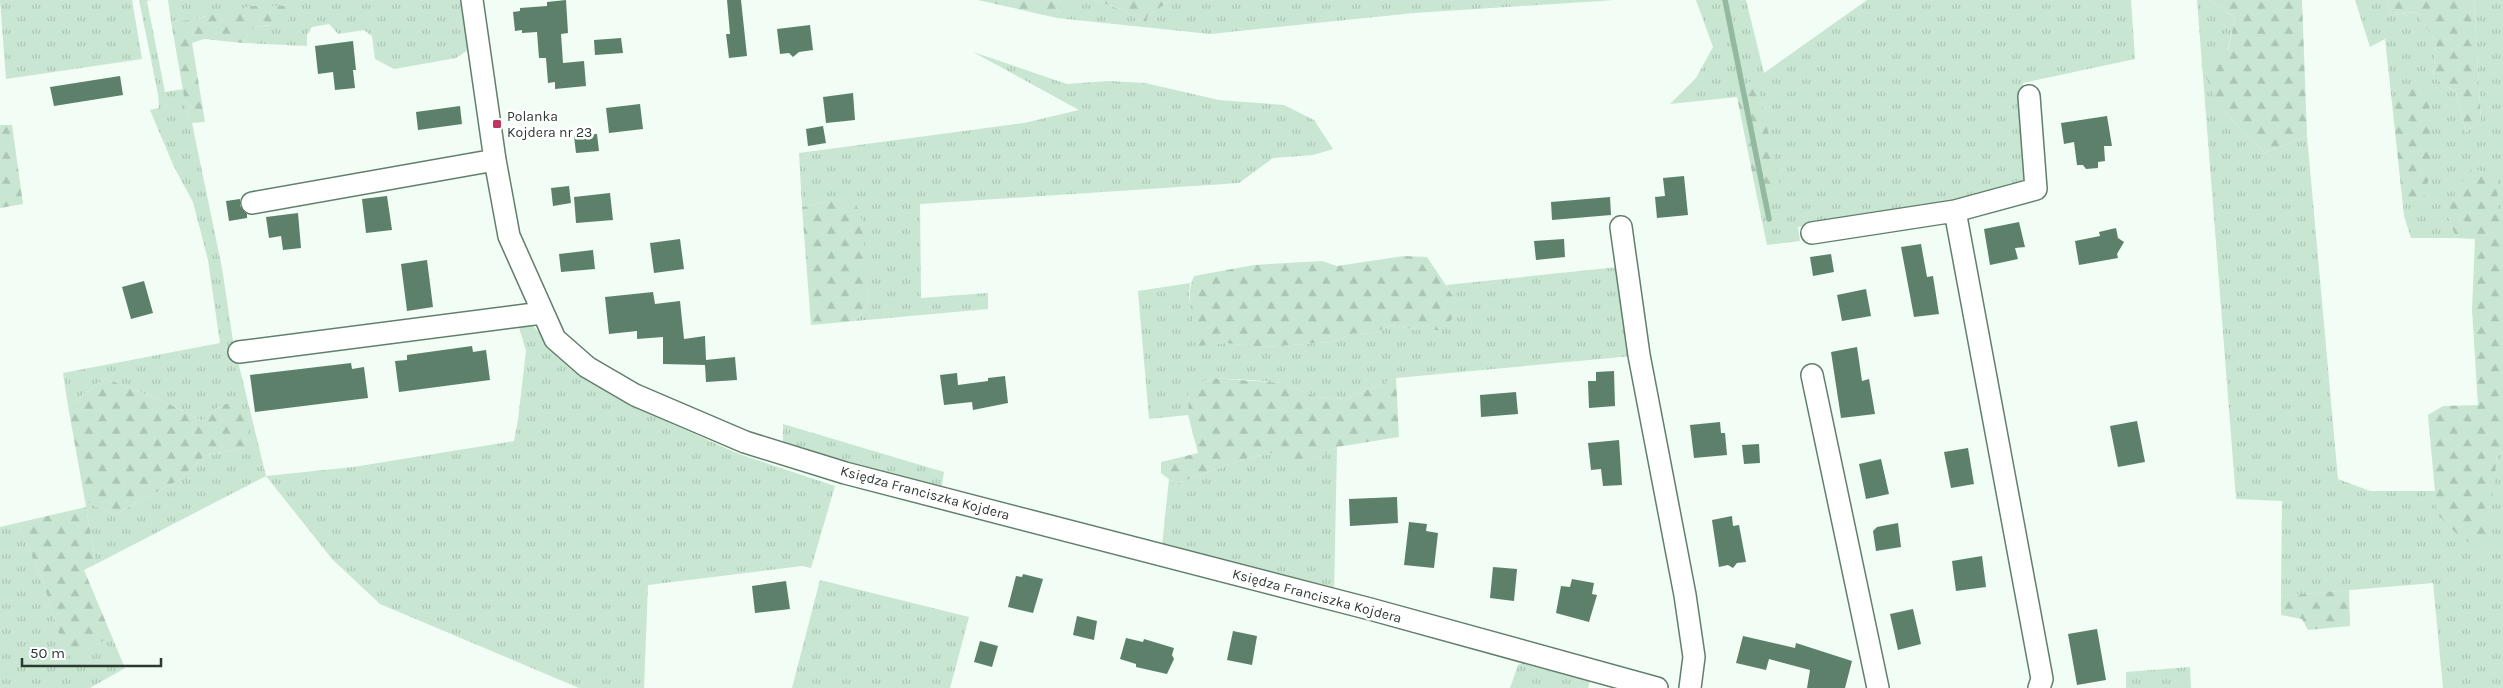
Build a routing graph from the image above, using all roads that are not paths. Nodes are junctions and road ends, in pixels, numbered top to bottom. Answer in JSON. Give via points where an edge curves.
{"nodes":[{"id":1,"x":472,"y":0,"type":"edge"},
{"id":2,"x":2030,"y":96,"type":"dead end"},
{"id":3,"x":495,"y":160,"type":"junction"},
{"id":4,"x":252,"y":203,"type":"dead end"},
{"id":5,"x":1956,"y":211,"type":"junction"},
{"id":6,"x":1621,"y":227,"type":"dead end"},
{"id":7,"x":1812,"y":233,"type":"dead end"},
{"id":8,"x":542,"y":313,"type":"junction"},
{"id":9,"x":239,"y":352,"type":"dead end"},
{"id":10,"x":1812,"y":376,"type":"dead end"},
{"id":11,"x":1657,"y":688,"type":"edge"},
{"id":12,"x":1690,"y":688,"type":"edge"},
{"id":13,"x":1878,"y":688,"type":"edge"},
{"id":14,"x":2039,"y":688,"type":"edge"}],
"edges":[{"from":1,"to":3,"type":"street","name":"Księdza Franciszka Kojdera"},
{"from":2,"to":5,"type":"street","via":[[2036,189]]},
{"from":3,"to":4,"type":"street"},
{"from":3,"to":8,"type":"street","name":"Księdza Franciszka Kojdera","via":[[509,236]]},
{"from":5,"to":7,"type":"street"},
{"from":5,"to":14,"type":"street","via":[[2042,679]]},
{"from":6,"to":12,"type":"street","via":[[1639,355],[1685,595],[1694,657]]},
{"from":8,"to":9,"type":"street"},
{"from":8,"to":11,"type":"street","name":"Księdza Franciszka Kojdera","via":[[555,339],[588,367],[635,395],[745,442],[845,473],[1370,609]]},
{"from":10,"to":13,"type":"street"}]}
